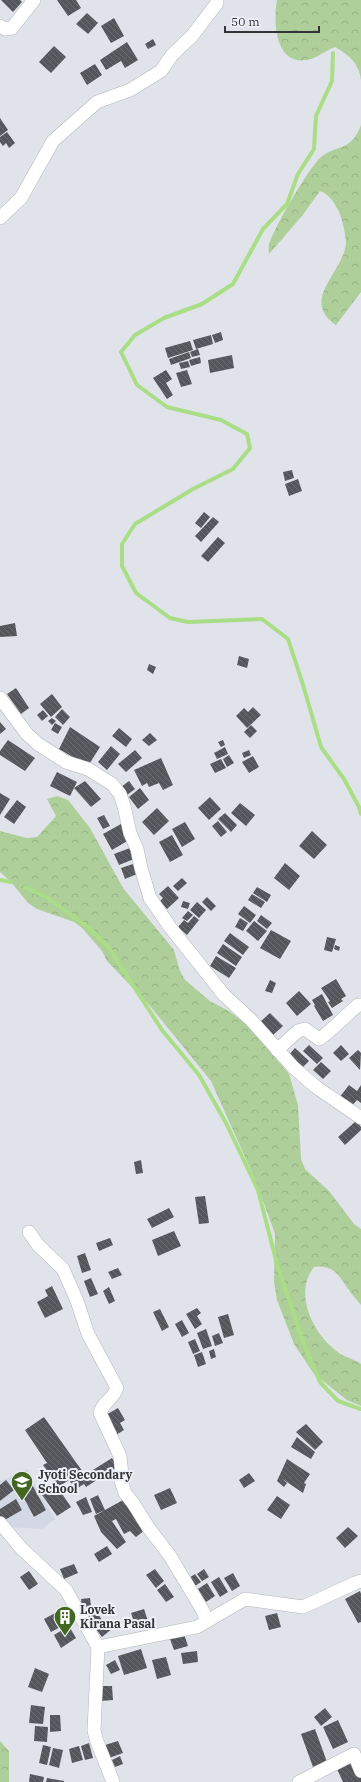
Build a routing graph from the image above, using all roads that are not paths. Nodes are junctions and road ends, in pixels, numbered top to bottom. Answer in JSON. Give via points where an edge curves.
{"nodes":[{"id":1,"x":34,"y":0,"type":"edge"},
{"id":2,"x":217,"y":0,"type":"edge"},
{"id":3,"x":0,"y":26,"type":"edge"},
{"id":4,"x":0,"y":218,"type":"edge"},
{"id":5,"x":0,"y":698,"type":"edge"},
{"id":6,"x":361,"y":1005,"type":"edge"},
{"id":7,"x":277,"y":1050,"type":"junction"},
{"id":8,"x":361,"y":1118,"type":"edge"},
{"id":9,"x":29,"y":1232,"type":"dead end"},
{"id":10,"x":0,"y":1523,"type":"edge"},
{"id":11,"x":361,"y":1582,"type":"edge"},
{"id":12,"x":207,"y":1621,"type":"junction"},
{"id":13,"x":98,"y":1647,"type":"junction"},
{"id":14,"x":361,"y":1771,"type":"edge"},
{"id":15,"x":113,"y":1782,"type":"edge"},
{"id":16,"x":299,"y":1782,"type":"edge"}],
"edges":[{"from":1,"to":3,"type":"street","via":[[12,28],[4,29]]},
{"from":2,"to":4,"type":"street","via":[[192,36],[161,70],[130,90],[97,102],[53,141],[20,198]]},
{"from":5,"to":7,"type":"street","via":[[27,734],[38,744],[66,762],[88,769],[112,784],[120,794],[147,888],[157,909],[224,995],[251,1020]]},
{"from":6,"to":7,"type":"street","via":[[323,1037],[319,1039],[305,1029],[298,1031]]},
{"from":7,"to":8,"type":"street","via":[[292,1067],[316,1087]]},
{"from":9,"to":12,"type":"street","via":[[38,1245],[63,1269],[88,1334],[117,1388],[100,1413],[120,1456],[125,1493],[170,1556]]},
{"from":10,"to":13,"type":"street","via":[[21,1548],[66,1590]]},
{"from":11,"to":12,"type":"street","via":[[303,1607],[245,1599]]},
{"from":12,"to":13,"type":"street","via":[[197,1627]]},
{"from":13,"to":15,"type":"street","via":[[94,1730]]},
{"from":14,"to":16,"type":"street","via":[[354,1754]]}]}
